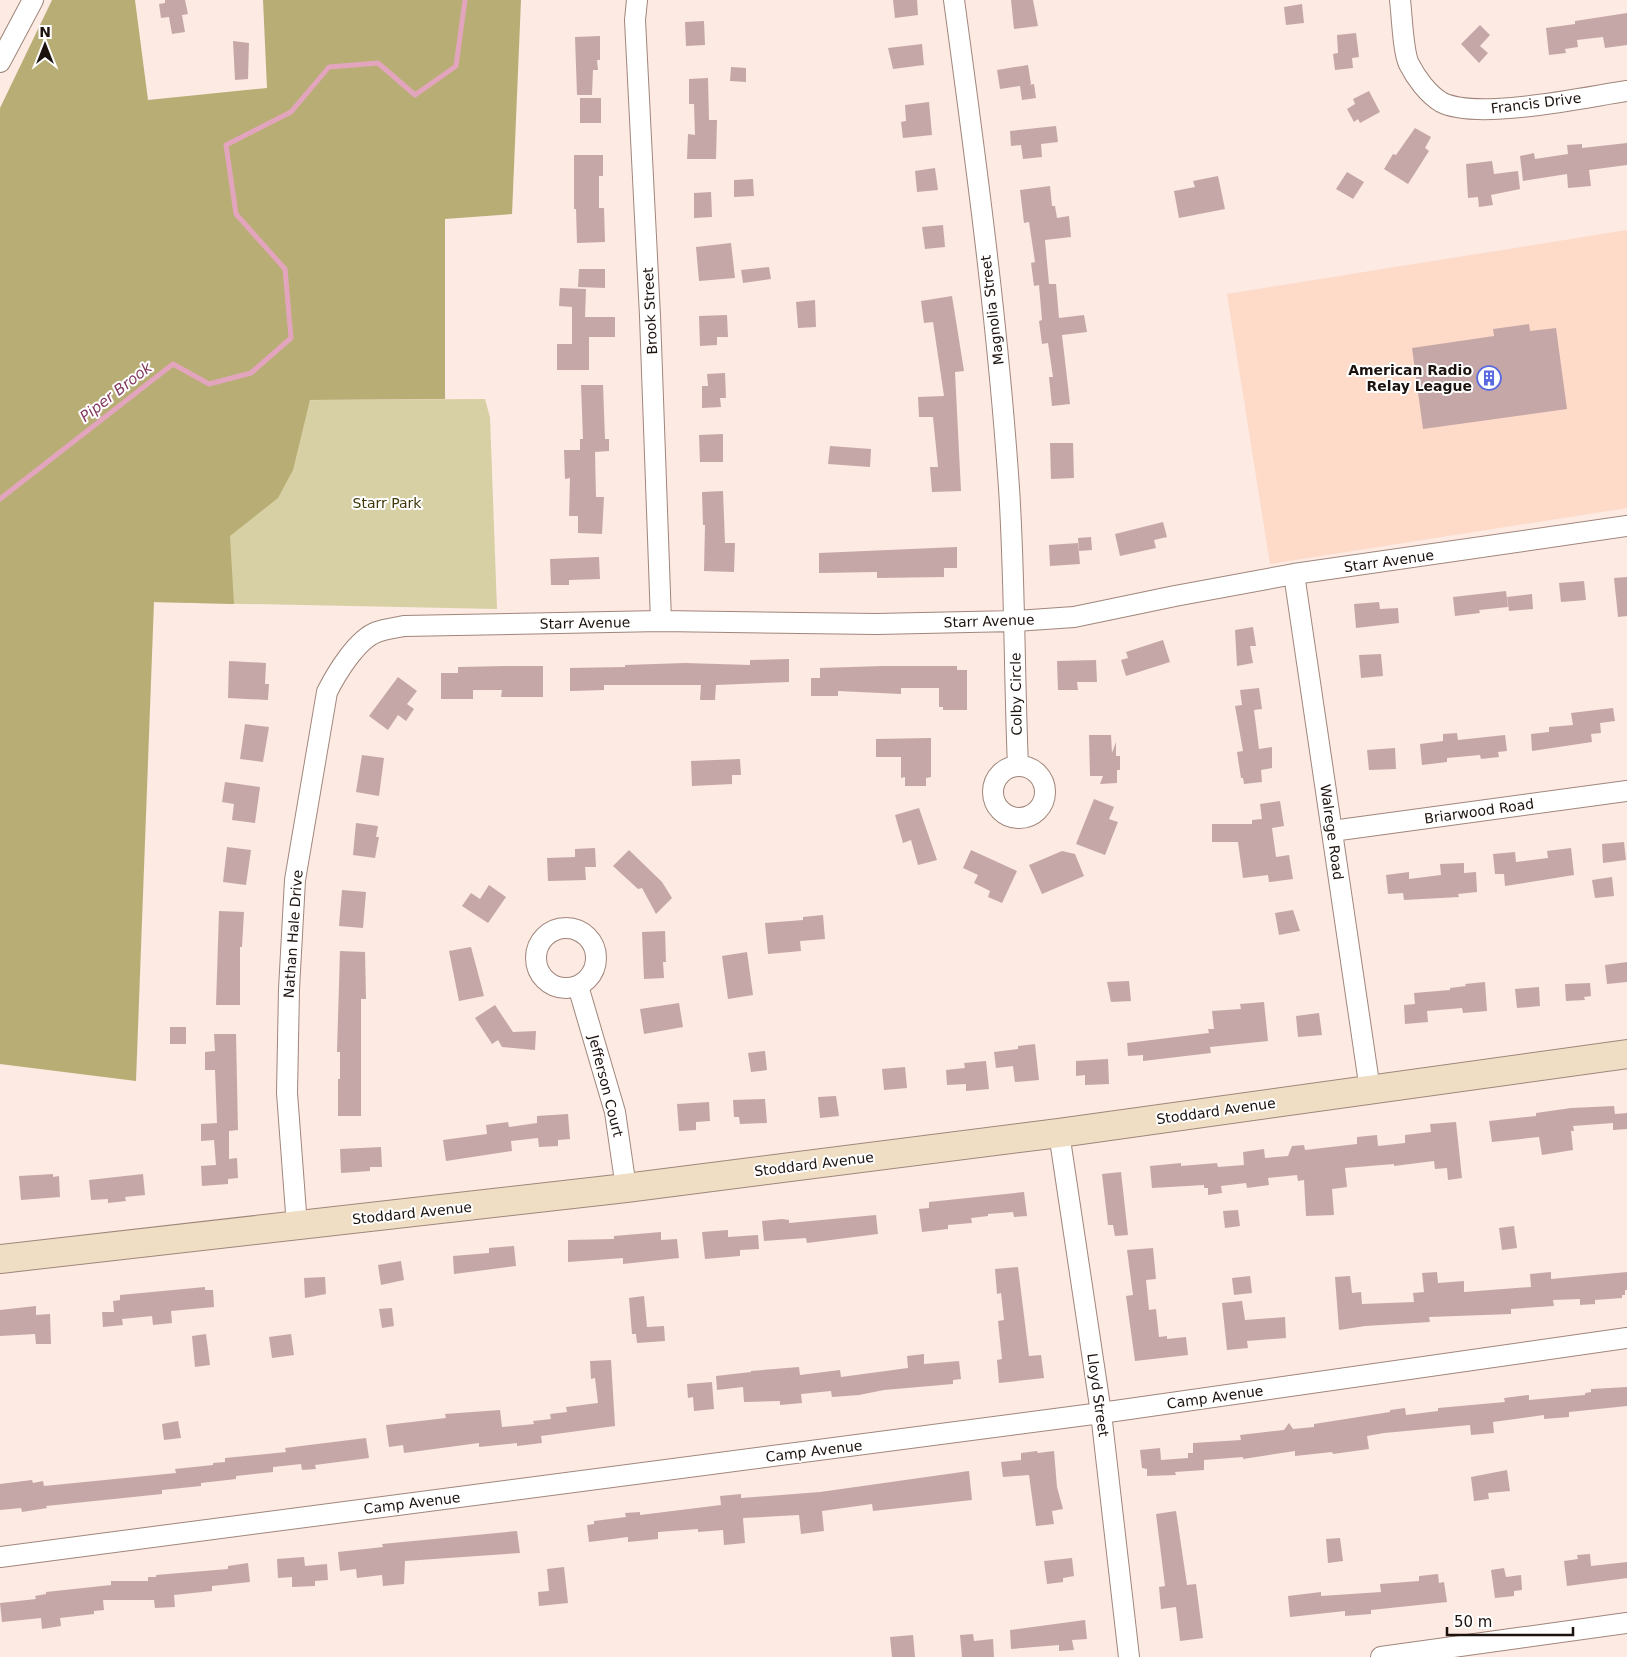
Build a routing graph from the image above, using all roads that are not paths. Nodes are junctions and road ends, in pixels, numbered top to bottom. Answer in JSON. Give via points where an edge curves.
{"nodes":[{"id":1,"x":33,"y":0,"type":"edge"},
{"id":2,"x":638,"y":0,"type":"edge"},
{"id":3,"x":954,"y":0,"type":"edge"},
{"id":4,"x":1400,"y":0,"type":"edge"},
{"id":5,"x":0,"y":62,"type":"edge"},
{"id":6,"x":1627,"y":91,"type":"edge"},
{"id":7,"x":1627,"y":526,"type":"edge"},
{"id":8,"x":1294,"y":574,"type":"junction"},
{"id":9,"x":1015,"y":621,"type":"junction"},
{"id":10,"x":661,"y":622,"type":"junction"},
{"id":11,"x":352,"y":652,"type":"joint"},
{"id":12,"x":1018,"y":766,"type":"dead end"},
{"id":13,"x":1627,"y":791,"type":"edge"},
{"id":14,"x":1332,"y":831,"type":"junction"},
{"id":15,"x":578,"y":986,"type":"dead end"},
{"id":16,"x":1627,"y":1054,"type":"edge"},
{"id":17,"x":1370,"y":1090,"type":"junction"},
{"id":18,"x":1059,"y":1133,"type":"junction"},
{"id":19,"x":626,"y":1188,"type":"junction"},
{"id":20,"x":297,"y":1226,"type":"junction"},
{"id":21,"x":0,"y":1259,"type":"edge"},
{"id":22,"x":1627,"y":1338,"type":"edge"},
{"id":23,"x":1101,"y":1413,"type":"junction"},
{"id":24,"x":0,"y":1557,"type":"edge"},
{"id":25,"x":1627,"y":1623,"type":"edge"},
{"id":26,"x":1129,"y":1657,"type":"edge"},
{"id":27,"x":1381,"y":1657,"type":"edge"}],
"edges":[{"from":1,"to":5,"type":"street"},
{"from":2,"to":10,"type":"street","name":"Brook Street","via":[[635,20]]},
{"from":3,"to":9,"type":"street","name":"Magnolia Street","via":[[998,348]]},
{"from":4,"to":6,"type":"street","name":"Francis Drive","via":[[1408,62],[1420,84],[1442,102],[1470,110],[1502,109]]},
{"from":7,"to":8,"type":"street","name":"Starr Avenue"},
{"from":8,"to":9,"type":"street","name":"Starr Avenue","via":[[1074,617]]},
{"from":8,"to":14,"type":"street","name":"Walrege Road"},
{"from":9,"to":10,"type":"street","name":"Starr Avenue","via":[[876,624]]},
{"from":9,"to":12,"type":"street","name":"Colby Circle"},
{"from":10,"to":11,"type":"street","name":"Starr Avenue","via":[[404,626],[375,633]]},
{"from":11,"to":20,"type":"street","name":"Nathan Hale Drive","via":[[327,692],[295,880],[286,1093]]},
{"from":13,"to":14,"type":"street","name":"Briarwood Road"},
{"from":14,"to":17,"type":"street","name":"Walrege Road"},
{"from":15,"to":19,"type":"street","name":"Jefferson Court","via":[[615,1112]]},
{"from":16,"to":17,"type":"street","name":"Stoddard Avenue"},
{"from":17,"to":18,"type":"street","name":"Stoddard Avenue"},
{"from":18,"to":19,"type":"street","name":"Stoddard Avenue"},
{"from":18,"to":23,"type":"street","name":"Lloyd Street"},
{"from":19,"to":20,"type":"street","name":"Stoddard Avenue"},
{"from":20,"to":21,"type":"street","name":"Stoddard Avenue"},
{"from":22,"to":23,"type":"street","name":"Camp Avenue"},
{"from":23,"to":24,"type":"street","name":"Camp Avenue"},
{"from":23,"to":26,"type":"street","name":"Lloyd Street"},
{"from":25,"to":27,"type":"street"}]}
